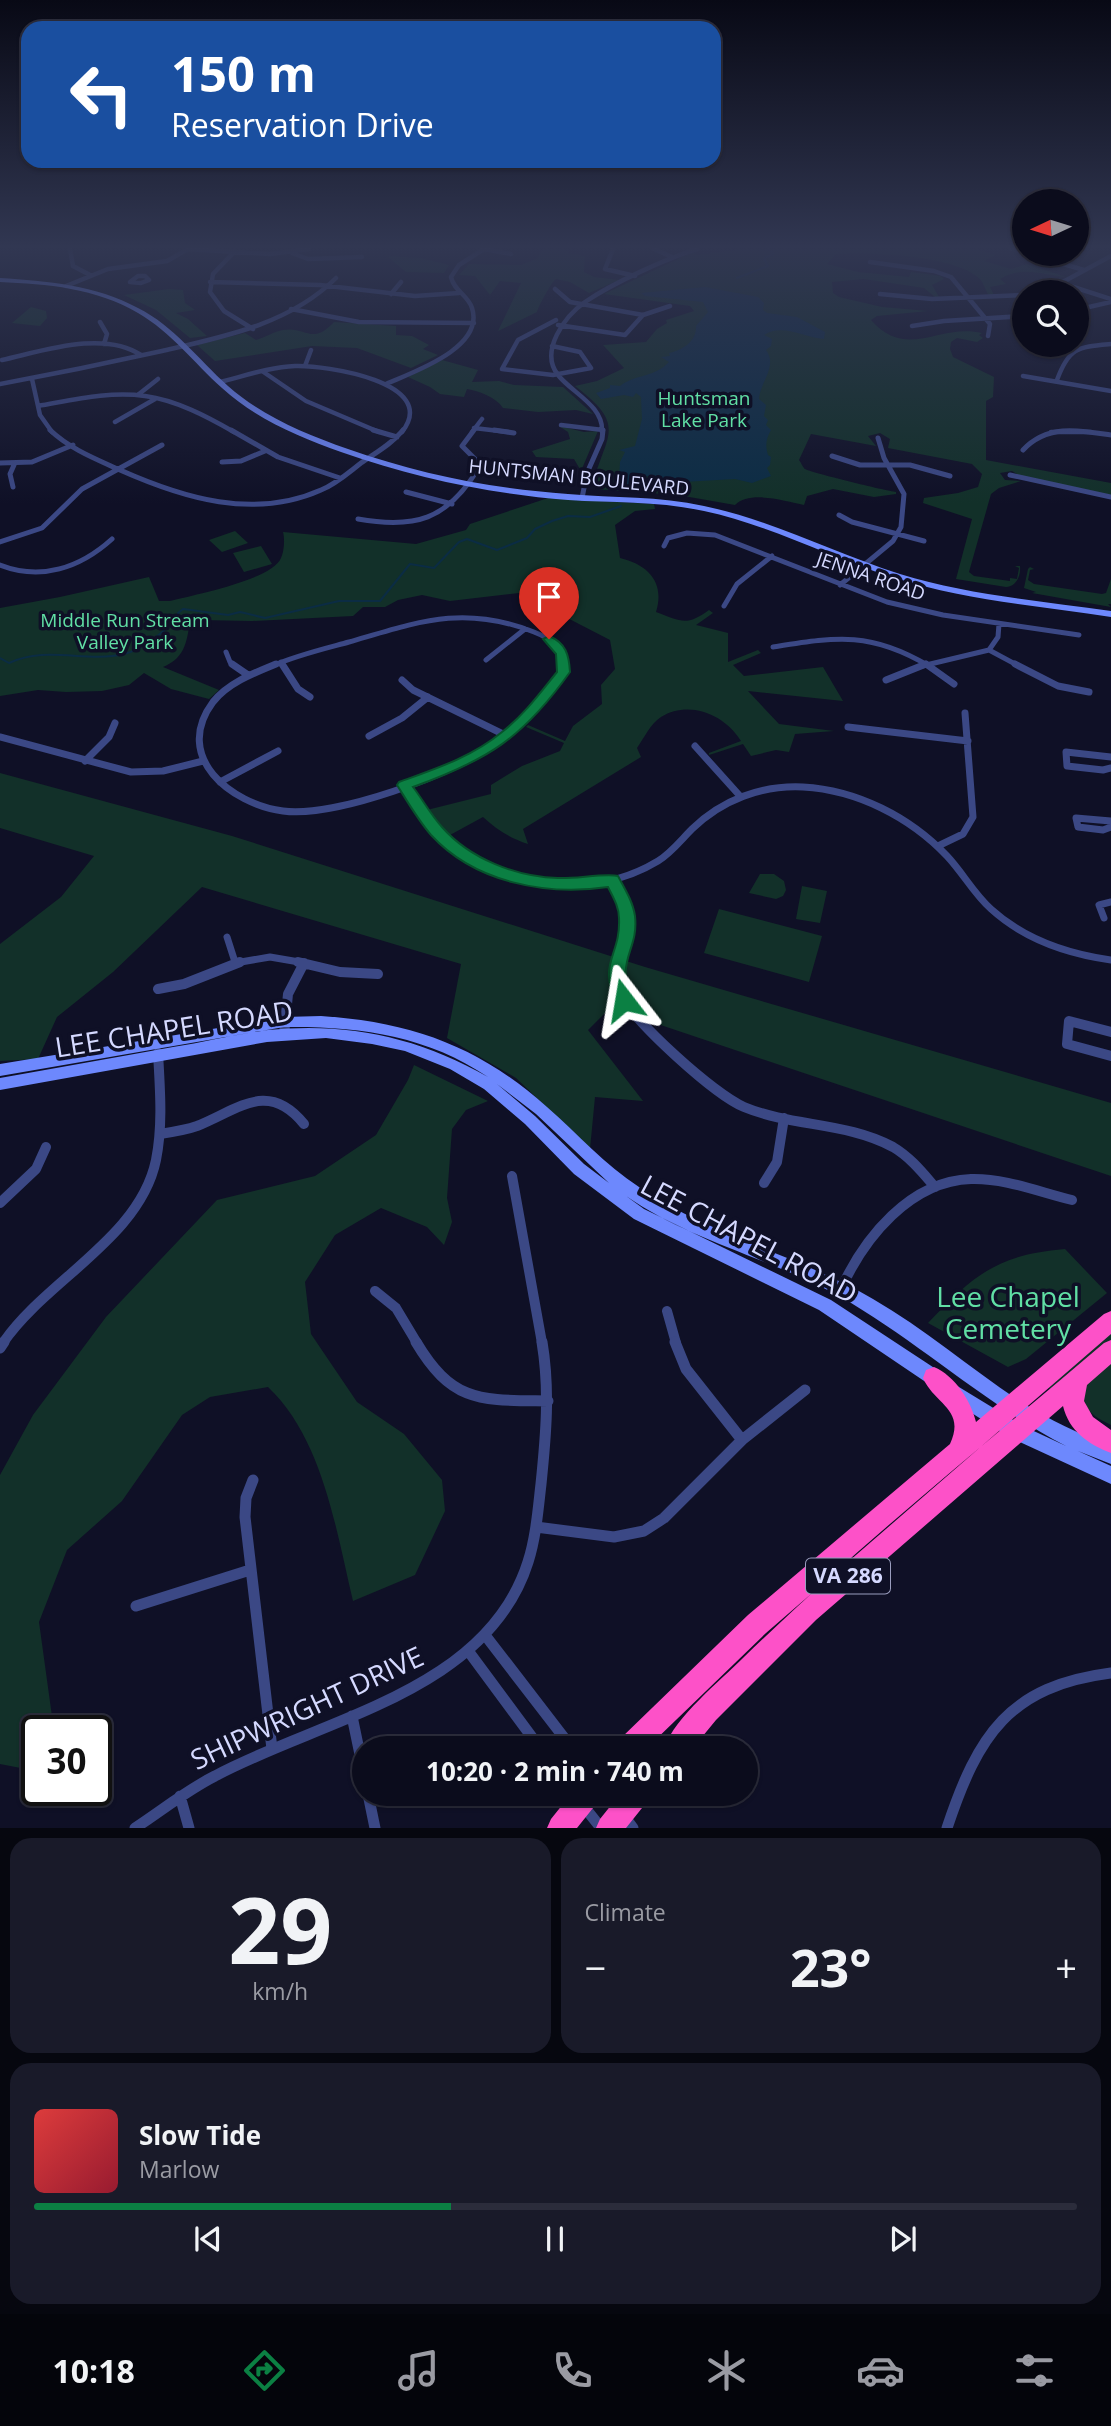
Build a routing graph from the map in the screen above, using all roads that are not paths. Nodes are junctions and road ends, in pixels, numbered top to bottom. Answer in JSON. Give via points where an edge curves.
{"nodes":[{"id":1,"x":107,"y":334,"type":"edge"},
{"id":2,"x":172,"y":334,"type":"edge"},
{"id":3,"x":229,"y":334,"type":"edge"},
{"id":4,"x":469,"y":334,"type":"edge"},
{"id":5,"x":529,"y":334,"type":"edge"},
{"id":6,"x":558,"y":334,"type":"edge"},
{"id":7,"x":104,"y":344,"type":"junction"},
{"id":8,"x":185,"y":344,"type":"junction"},
{"id":9,"x":1111,"y":344,"type":"edge"},
{"id":10,"x":552,"y":346,"type":"junction"},
{"id":11,"x":311,"y":350,"type":"dead end"},
{"id":12,"x":141,"y":355,"type":"junction"},
{"id":13,"x":2,"y":360,"type":"dead end"},
{"id":14,"x":305,"y":366,"type":"junction"},
{"id":15,"x":262,"y":371,"type":"junction"},
{"id":16,"x":557,"y":374,"type":"junction"},
{"id":17,"x":1023,"y":376,"type":"dead end"},
{"id":18,"x":32,"y":379,"type":"junction"},
{"id":19,"x":158,"y":379,"type":"dead end"},
{"id":20,"x":1057,"y":380,"type":"junction"},
{"id":21,"x":223,"y":381,"type":"junction"},
{"id":22,"x":0,"y":384,"type":"edge"},
{"id":23,"x":386,"y":384,"type":"junction"},
{"id":24,"x":1111,"y":391,"type":"edge"},
{"id":25,"x":139,"y":394,"type":"junction"},
{"id":26,"x":155,"y":399,"type":"junction"},
{"id":27,"x":38,"y":406,"type":"junction"},
{"id":28,"x":482,"y":419,"type":"dead end"},
{"id":29,"x":115,"y":422,"type":"dead end"},
{"id":30,"x":561,"y":425,"type":"dead end"},
{"id":31,"x":474,"y":428,"type":"junction"},
{"id":32,"x":603,"y":430,"type":"junction"},
{"id":33,"x":514,"y":433,"type":"dead end"},
{"id":34,"x":1111,"y":435,"type":"edge"},
{"id":35,"x":397,"y":437,"type":"junction"},
{"id":36,"x":878,"y":438,"type":"dead end"},
{"id":37,"x":73,"y":445,"type":"junction"},
{"id":38,"x":162,"y":445,"type":"dead end"},
{"id":39,"x":1023,"y":450,"type":"dead end"},
{"id":40,"x":265,"y":451,"type":"junction"},
{"id":41,"x":832,"y":456,"type":"dead end"},
{"id":42,"x":370,"y":457,"type":"junction"},
{"id":43,"x":222,"y":462,"type":"dead end"},
{"id":44,"x":0,"y":463,"type":"edge"},
{"id":45,"x":14,"y":465,"type":"junction"},
{"id":46,"x":889,"y":466,"type":"junction"},
{"id":47,"x":120,"y":469,"type":"junction"},
{"id":48,"x":950,"y":475,"type":"dead end"},
{"id":49,"x":1010,"y":475,"type":"dead end"},
{"id":50,"x":340,"y":478,"type":"junction"},
{"id":51,"x":469,"y":482,"type":"junction"},
{"id":52,"x":13,"y":487,"type":"dead end"},
{"id":53,"x":406,"y":492,"type":"dead end"},
{"id":54,"x":583,"y":496,"type":"junction"},
{"id":55,"x":1111,"y":497,"type":"edge"},
{"id":56,"x":452,"y":504,"type":"junction"},
{"id":57,"x":839,"y":516,"type":"dead end"},
{"id":58,"x":358,"y":519,"type":"dead end"},
{"id":59,"x":897,"y":534,"type":"junction"},
{"id":60,"x":112,"y":539,"type":"dead end"},
{"id":61,"x":923,"y":541,"type":"dead end"},
{"id":62,"x":0,"y":542,"type":"edge"},
{"id":63,"x":664,"y":546,"type":"dead end"},
{"id":64,"x":772,"y":556,"type":"junction"},
{"id":65,"x":867,"y":563,"type":"junction"},
{"id":66,"x":0,"y":565,"type":"edge"},
{"id":67,"x":840,"y":585,"type":"junction"},
{"id":68,"x":724,"y":606,"type":"dead end"},
{"id":69,"x":1111,"y":609,"type":"edge"},
{"id":70,"x":1111,"y":614,"type":"edge"},
{"id":71,"x":999,"y":624,"type":"junction"},
{"id":72,"x":525,"y":629,"type":"junction"},
{"id":73,"x":1079,"y":635,"type":"dead end"},
{"id":74,"x":773,"y":647,"type":"dead end"},
{"id":75,"x":989,"y":650,"type":"junction"},
{"id":76,"x":226,"y":652,"type":"dead end"},
{"id":77,"x":486,"y":660,"type":"dead end"},
{"id":78,"x":281,"y":662,"type":"junction"},
{"id":79,"x":928,"y":663,"type":"junction"},
{"id":80,"x":248,"y":675,"type":"junction"},
{"id":81,"x":402,"y":680,"type":"dead end"},
{"id":82,"x":886,"y":680,"type":"dead end"},
{"id":83,"x":954,"y":684,"type":"dead end"},
{"id":84,"x":1089,"y":692,"type":"dead end"},
{"id":85,"x":310,"y":697,"type":"dead end"},
{"id":86,"x":428,"y":697,"type":"junction"},
{"id":87,"x":965,"y":713,"type":"dead end"},
{"id":88,"x":115,"y":723,"type":"dead end"},
{"id":89,"x":848,"y":727,"type":"dead end"},
{"id":90,"x":369,"y":736,"type":"dead end"},
{"id":91,"x":507,"y":736,"type":"junction"},
{"id":92,"x":0,"y":737,"type":"edge"},
{"id":93,"x":968,"y":741,"type":"junction"},
{"id":94,"x":695,"y":746,"type":"dead end"},
{"id":95,"x":278,"y":751,"type":"dead end"},
{"id":96,"x":1111,"y":757,"type":"edge"},
{"id":97,"x":85,"y":761,"type":"junction"},
{"id":98,"x":203,"y":761,"type":"junction"},
{"id":99,"x":1111,"y":768,"type":"edge"},
{"id":100,"x":220,"y":782,"type":"junction"},
{"id":101,"x":404,"y":785,"type":"junction"},
{"id":102,"x":740,"y":796,"type":"junction"},
{"id":103,"x":1111,"y":821,"type":"edge"},
{"id":104,"x":1111,"y":827,"type":"edge"},
{"id":105,"x":938,"y":846,"type":"junction"},
{"id":106,"x":612,"y":880,"type":"junction"},
{"id":107,"x":1111,"y":902,"type":"edge"},
{"id":108,"x":1104,"y":918,"type":"dead end"},
{"id":109,"x":228,"y":937,"type":"dead end"},
{"id":110,"x":1111,"y":960,"type":"edge"},
{"id":111,"x":235,"y":962,"type":"junction"},
{"id":112,"x":304,"y":963,"type":"junction"},
{"id":113,"x":378,"y":974,"type":"dead end"},
{"id":114,"x":158,"y":989,"type":"dead end"},
{"id":115,"x":284,"y":1028,"type":"junction"},
{"id":116,"x":1111,"y":1032,"type":"edge"},
{"id":117,"x":158,"y":1049,"type":"junction"},
{"id":118,"x":1111,"y":1055,"type":"edge"},
{"id":119,"x":0,"y":1070,"type":"edge"},
{"id":120,"x":0,"y":1084,"type":"edge"},
{"id":121,"x":784,"y":1118,"type":"junction"},
{"id":122,"x":304,"y":1124,"type":"dead end"},
{"id":123,"x":160,"y":1134,"type":"junction"},
{"id":124,"x":46,"y":1147,"type":"dead end"},
{"id":125,"x":591,"y":1158,"type":"junction"},
{"id":126,"x":579,"y":1168,"type":"junction"},
{"id":127,"x":512,"y":1176,"type":"dead end"},
{"id":128,"x":764,"y":1183,"type":"dead end"},
{"id":129,"x":935,"y":1187,"type":"junction"},
{"id":130,"x":1072,"y":1200,"type":"dead end"},
{"id":131,"x":0,"y":1203,"type":"edge"},
{"id":132,"x":841,"y":1289,"type":"junction"},
{"id":133,"x":375,"y":1291,"type":"dead end"},
{"id":134,"x":667,"y":1311,"type":"dead end"},
{"id":135,"x":1111,"y":1321,"type":"edge"},
{"id":136,"x":0,"y":1348,"type":"edge"},
{"id":137,"x":1111,"y":1350,"type":"edge"},
{"id":138,"x":934,"y":1378,"type":"junction"},
{"id":139,"x":1079,"y":1378,"type":"junction"},
{"id":140,"x":805,"y":1390,"type":"dead end"},
{"id":141,"x":548,"y":1401,"type":"junction"},
{"id":142,"x":1015,"y":1418,"type":"junction"},
{"id":143,"x":742,"y":1440,"type":"junction"},
{"id":144,"x":1111,"y":1442,"type":"edge"},
{"id":145,"x":1111,"y":1455,"type":"edge"},
{"id":146,"x":954,"y":1456,"type":"junction"},
{"id":147,"x":1111,"y":1475,"type":"edge"},
{"id":148,"x":253,"y":1479,"type":"dead end"},
{"id":149,"x":536,"y":1527,"type":"junction"},
{"id":150,"x":250,"y":1570,"type":"junction"},
{"id":151,"x":136,"y":1606,"type":"dead end"},
{"id":152,"x":485,"y":1635,"type":"junction"},
{"id":153,"x":469,"y":1652,"type":"junction"},
{"id":154,"x":1111,"y":1672,"type":"edge"},
{"id":155,"x":352,"y":1716,"type":"junction"},
{"id":156,"x":356,"y":1736,"type":"edge"},
{"id":157,"x":531,"y":1736,"type":"edge"},
{"id":158,"x":563,"y":1736,"type":"edge"},
{"id":159,"x":641,"y":1736,"type":"edge"},
{"id":160,"x":687,"y":1736,"type":"edge"},
{"id":161,"x":272,"y":1749,"type":"junction"},
{"id":162,"x":180,"y":1796,"type":"junction"},
{"id":163,"x":370,"y":1806,"type":"edge"},
{"id":164,"x":575,"y":1806,"type":"edge"},
{"id":165,"x":587,"y":1806,"type":"edge"},
{"id":166,"x":135,"y":1828,"type":"edge"},
{"id":167,"x":189,"y":1828,"type":"edge"},
{"id":168,"x":375,"y":1828,"type":"edge"},
{"id":169,"x":560,"y":1828,"type":"edge"},
{"id":170,"x":601,"y":1828,"type":"edge"},
{"id":171,"x":947,"y":1828,"type":"edge"}],
"edges":[{"from":1,"to":7,"type":"street"},
{"from":2,"to":8,"type":"street","name":"HUNTSMAN BOULEVARD"},
{"from":3,"to":8,"type":"street"},
{"from":4,"to":23,"type":"street","via":[[454,350]]},
{"from":5,"to":16,"type":"street","via":[[518,340],[502,369]]},
{"from":6,"to":10,"type":"street"},
{"from":7,"to":12,"type":"street","via":[[129,347]]},
{"from":7,"to":13,"type":"street"},
{"from":8,"to":12,"type":"street"},
{"from":8,"to":21,"type":"street","name":"HUNTSMAN BOULEVARD"},
{"from":9,"to":20,"type":"street","via":[[1071,351]]},
{"from":10,"to":16,"type":"street"},
{"from":10,"to":16,"type":"street","via":[[580,352],[592,366]]},
{"from":11,"to":14,"type":"street"},
{"from":12,"to":18,"type":"street"},
{"from":14,"to":15,"type":"street"},
{"from":14,"to":23,"type":"street","via":[[335,369]]},
{"from":15,"to":21,"type":"street"},
{"from":15,"to":35,"type":"street","via":[[326,410]]},
{"from":16,"to":32,"type":"street","via":[[594,408]]},
{"from":17,"to":20,"type":"street"},
{"from":18,"to":22,"type":"street"},
{"from":18,"to":27,"type":"street"},
{"from":19,"to":25,"type":"street"},
{"from":20,"to":24,"type":"street"},
{"from":21,"to":42,"type":"street","name":"HUNTSMAN BOULEVARD","via":[[238,398],[278,422],[320,442]]},
{"from":23,"to":35,"type":"street","via":[[402,395],[410,408],[408,423]]},
{"from":25,"to":26,"type":"street"},
{"from":25,"to":27,"type":"street"},
{"from":26,"to":29,"type":"street"},
{"from":26,"to":40,"type":"street","via":[[206,416]]},
{"from":27,"to":37,"type":"street","via":[[47,427]]},
{"from":28,"to":31,"type":"street"},
{"from":30,"to":32,"type":"street"},
{"from":31,"to":33,"type":"street"},
{"from":31,"to":51,"type":"street","via":[[463,443],[464,451],[479,466]]},
{"from":32,"to":54,"type":"street"},
{"from":34,"to":39,"type":"street","via":[[1055,431],[1035,437]]},
{"from":35,"to":42,"type":"street"},
{"from":36,"to":46,"type":"street"},
{"from":37,"to":45,"type":"street"},
{"from":37,"to":47,"type":"street"},
{"from":38,"to":47,"type":"street"},
{"from":40,"to":43,"type":"street","via":[[241,461]]},
{"from":40,"to":50,"type":"street"},
{"from":41,"to":46,"type":"street","via":[[860,465]]},
{"from":42,"to":50,"type":"street"},
{"from":42,"to":51,"type":"street","name":"HUNTSMAN BOULEVARD"},
{"from":44,"to":45,"type":"street"},
{"from":45,"to":52,"type":"street","via":[[10,474]]},
{"from":46,"to":48,"type":"street","via":[[915,466]]},
{"from":46,"to":59,"type":"street","via":[[905,498]]},
{"from":47,"to":50,"type":"street","via":[[205,500],[241,506],[297,499]]},
{"from":47,"to":62,"type":"street","via":[[82,489],[42,528]]},
{"from":49,"to":55,"type":"street"},
{"from":51,"to":54,"type":"street","name":"HUNTSMAN BOULEVARD"},
{"from":51,"to":56,"type":"street"},
{"from":53,"to":56,"type":"street"},
{"from":54,"to":65,"type":"street","name":"HUNTSMAN BOULEVARD","via":[[708,508]]},
{"from":56,"to":58,"type":"street","via":[[436,516],[411,523]]},
{"from":57,"to":59,"type":"street"},
{"from":59,"to":61,"type":"street"},
{"from":59,"to":65,"type":"street"},
{"from":60,"to":66,"type":"street","via":[[94,555],[61,569],[24,572]]},
{"from":63,"to":64,"type":"street","name":"JENNA ROAD","via":[[671,537],[702,533]]},
{"from":64,"to":67,"type":"street","name":"JENNA ROAD"},
{"from":64,"to":68,"type":"street","via":[[737,584]]},
{"from":65,"to":67,"type":"street"},
{"from":65,"to":69,"type":"main road","name":"HUNTSMAN BOULEVARD","via":[[932,580]]},
{"from":65,"to":70,"type":"street","name":"HUNTSMAN BOULEVARD","via":[[931,585]]},
{"from":67,"to":71,"type":"street","name":"JENNA ROAD","via":[[905,607]]},
{"from":71,"to":73,"type":"street","name":"JENNA ROAD"},
{"from":71,"to":75,"type":"street","via":[[998,637]]},
{"from":72,"to":77,"type":"street"},
{"from":72,"to":78,"type":"street","via":[[486,618],[440,618]]},
{"from":72,"to":91,"type":"street","via":[[556,645],[565,667],[551,690]]},
{"from":74,"to":79,"type":"street","via":[[832,638],[863,639],[897,647]]},
{"from":75,"to":79,"type":"street"},
{"from":75,"to":84,"type":"street","via":[[1058,686]]},
{"from":76,"to":80,"type":"street","via":[[228,660]]},
{"from":78,"to":80,"type":"street"},
{"from":78,"to":85,"type":"street","via":[[298,689]]},
{"from":79,"to":82,"type":"street"},
{"from":79,"to":83,"type":"street"},
{"from":80,"to":98,"type":"street","via":[[206,715],[200,737]]},
{"from":81,"to":86,"type":"street"},
{"from":86,"to":90,"type":"street"},
{"from":86,"to":91,"type":"street"},
{"from":87,"to":93,"type":"street"},
{"from":88,"to":97,"type":"street","via":[[109,737]]},
{"from":89,"to":93,"type":"street"},
{"from":91,"to":101,"type":"street","via":[[464,762]]},
{"from":92,"to":97,"type":"street"},
{"from":93,"to":105,"type":"street","via":[[973,817],[959,836]]},
{"from":94,"to":102,"type":"street"},
{"from":95,"to":100,"type":"street"},
{"from":96,"to":99,"type":"street","via":[[1066,752],[1067,766]]},
{"from":97,"to":98,"type":"street","via":[[143,773]]},
{"from":98,"to":100,"type":"street"},
{"from":100,"to":101,"type":"street","via":[[259,805],[296,812],[340,806]]},
{"from":101,"to":106,"type":"street","via":[[436,831],[484,865],[546,884]]},
{"from":102,"to":105,"type":"street","via":[[789,787],[840,792],[894,814]]},
{"from":102,"to":106,"type":"street","via":[[713,810],[658,860]]},
{"from":103,"to":104,"type":"street","via":[[1076,818],[1078,827]]},
{"from":105,"to":110,"type":"street","via":[[986,904],[1014,926],[1055,946]]},
{"from":106,"to":121,"type":"street","via":[[627,918],[615,969],[624,1000],[712,1088],[743,1106]]},
{"from":107,"to":108,"type":"street","via":[[1099,905]]},
{"from":109,"to":111,"type":"street"},
{"from":111,"to":112,"type":"street","via":[[273,957]]},
{"from":111,"to":114,"type":"street","via":[[179,987]]},
{"from":112,"to":113,"type":"street","via":[[346,973]]},
{"from":112,"to":115,"type":"street","via":[[289,994]]},
{"from":115,"to":117,"type":"street","name":"LEE CHAPEL ROAD"},
{"from":115,"to":125,"type":"street","name":"LEE CHAPEL ROAD","via":[[322,1020],[365,1024],[456,1049],[518,1090]]},
{"from":115,"to":126,"type":"main road","name":"LEE CHAPEL ROAD","via":[[372,1038],[440,1058],[489,1085]]},
{"from":116,"to":118,"type":"street","via":[[1069,1021],[1068,1045]]},
{"from":117,"to":119,"type":"street","name":"LEE CHAPEL ROAD"},
{"from":117,"to":120,"type":"main road","name":"LEE CHAPEL ROAD"},
{"from":117,"to":123,"type":"street"},
{"from":121,"to":128,"type":"street","via":[[776,1168]]},
{"from":121,"to":129,"type":"street","via":[[887,1142],[912,1158]]},
{"from":122,"to":123,"type":"street","via":[[284,1105],[253,1101],[197,1126]]},
{"from":123,"to":136,"type":"street","via":[[149,1179],[126,1220],[35,1304]]},
{"from":124,"to":131,"type":"street","via":[[36,1169]]},
{"from":125,"to":126,"type":"main road"},
{"from":125,"to":132,"type":"street","name":"LEE CHAPEL ROAD","via":[[660,1208]]},
{"from":126,"to":138,"type":"main road","name":"LEE CHAPEL ROAD","via":[[639,1214],[825,1305]]},
{"from":127,"to":141,"type":"street","name":"SHIPWRIGHT DRIVE","via":[[545,1345]]},
{"from":129,"to":130,"type":"street","via":[[981,1179]]},
{"from":129,"to":132,"type":"street","via":[[870,1237]]},
{"from":132,"to":142,"type":"street","name":"LEE CHAPEL ROAD","via":[[906,1330]]},
{"from":133,"to":141,"type":"street","via":[[396,1306],[428,1363],[450,1387],[482,1399]]},
{"from":134,"to":143,"type":"street","via":[[686,1369]]},
{"from":135,"to":142,"type":"highway","number":"VA 286"},
{"from":137,"to":139,"type":"highway","number":"VA 286"},
{"from":138,"to":142,"type":"street","name":"LEE CHAPEL ROAD"},
{"from":138,"to":146,"type":"highway","via":[[966,1418],[967,1434]]},
{"from":139,"to":142,"type":"highway","number":"VA 286"},
{"from":139,"to":144,"type":"highway","via":[[1072,1391],[1075,1413],[1089,1430]]},
{"from":140,"to":143,"type":"street"},
{"from":141,"to":149,"type":"street","name":"SHIPWRIGHT DRIVE"},
{"from":142,"to":145,"type":"street","name":"LEE CHAPEL ROAD"},
{"from":142,"to":146,"type":"highway","number":"VA 286"},
{"from":142,"to":147,"type":"main road","name":"LEE CHAPEL ROAD"},
{"from":142,"to":160,"type":"highway","number":"VA 286","via":[[808,1612]]},
{"from":143,"to":149,"type":"street","via":[[664,1518],[644,1531],[614,1537]]},
{"from":146,"to":159,"type":"highway","number":"VA 286","via":[[757,1624]]},
{"from":148,"to":150,"type":"street","via":[[245,1508]]},
{"from":149,"to":152,"type":"street","name":"SHIPWRIGHT DRIVE","via":[[522,1579]]},
{"from":150,"to":151,"type":"street"},
{"from":150,"to":161,"type":"street"},
{"from":152,"to":153,"type":"street","name":"SHIPWRIGHT DRIVE"},
{"from":152,"to":158,"type":"street"},
{"from":153,"to":155,"type":"street","name":"SHIPWRIGHT DRIVE","via":[[427,1682]]},
{"from":153,"to":157,"type":"street"},
{"from":154,"to":171,"type":"street","via":[[1058,1682],[1008,1713],[973,1759]]},
{"from":155,"to":156,"type":"street"},
{"from":155,"to":161,"type":"street","name":"SHIPWRIGHT DRIVE"},
{"from":161,"to":162,"type":"street","name":"SHIPWRIGHT DRIVE"},
{"from":162,"to":166,"type":"street","name":"SHIPWRIGHT DRIVE"},
{"from":162,"to":167,"type":"street"},
{"from":163,"to":168,"type":"street"},
{"from":164,"to":169,"type":"highway"},
{"from":165,"to":170,"type":"street"}]}
